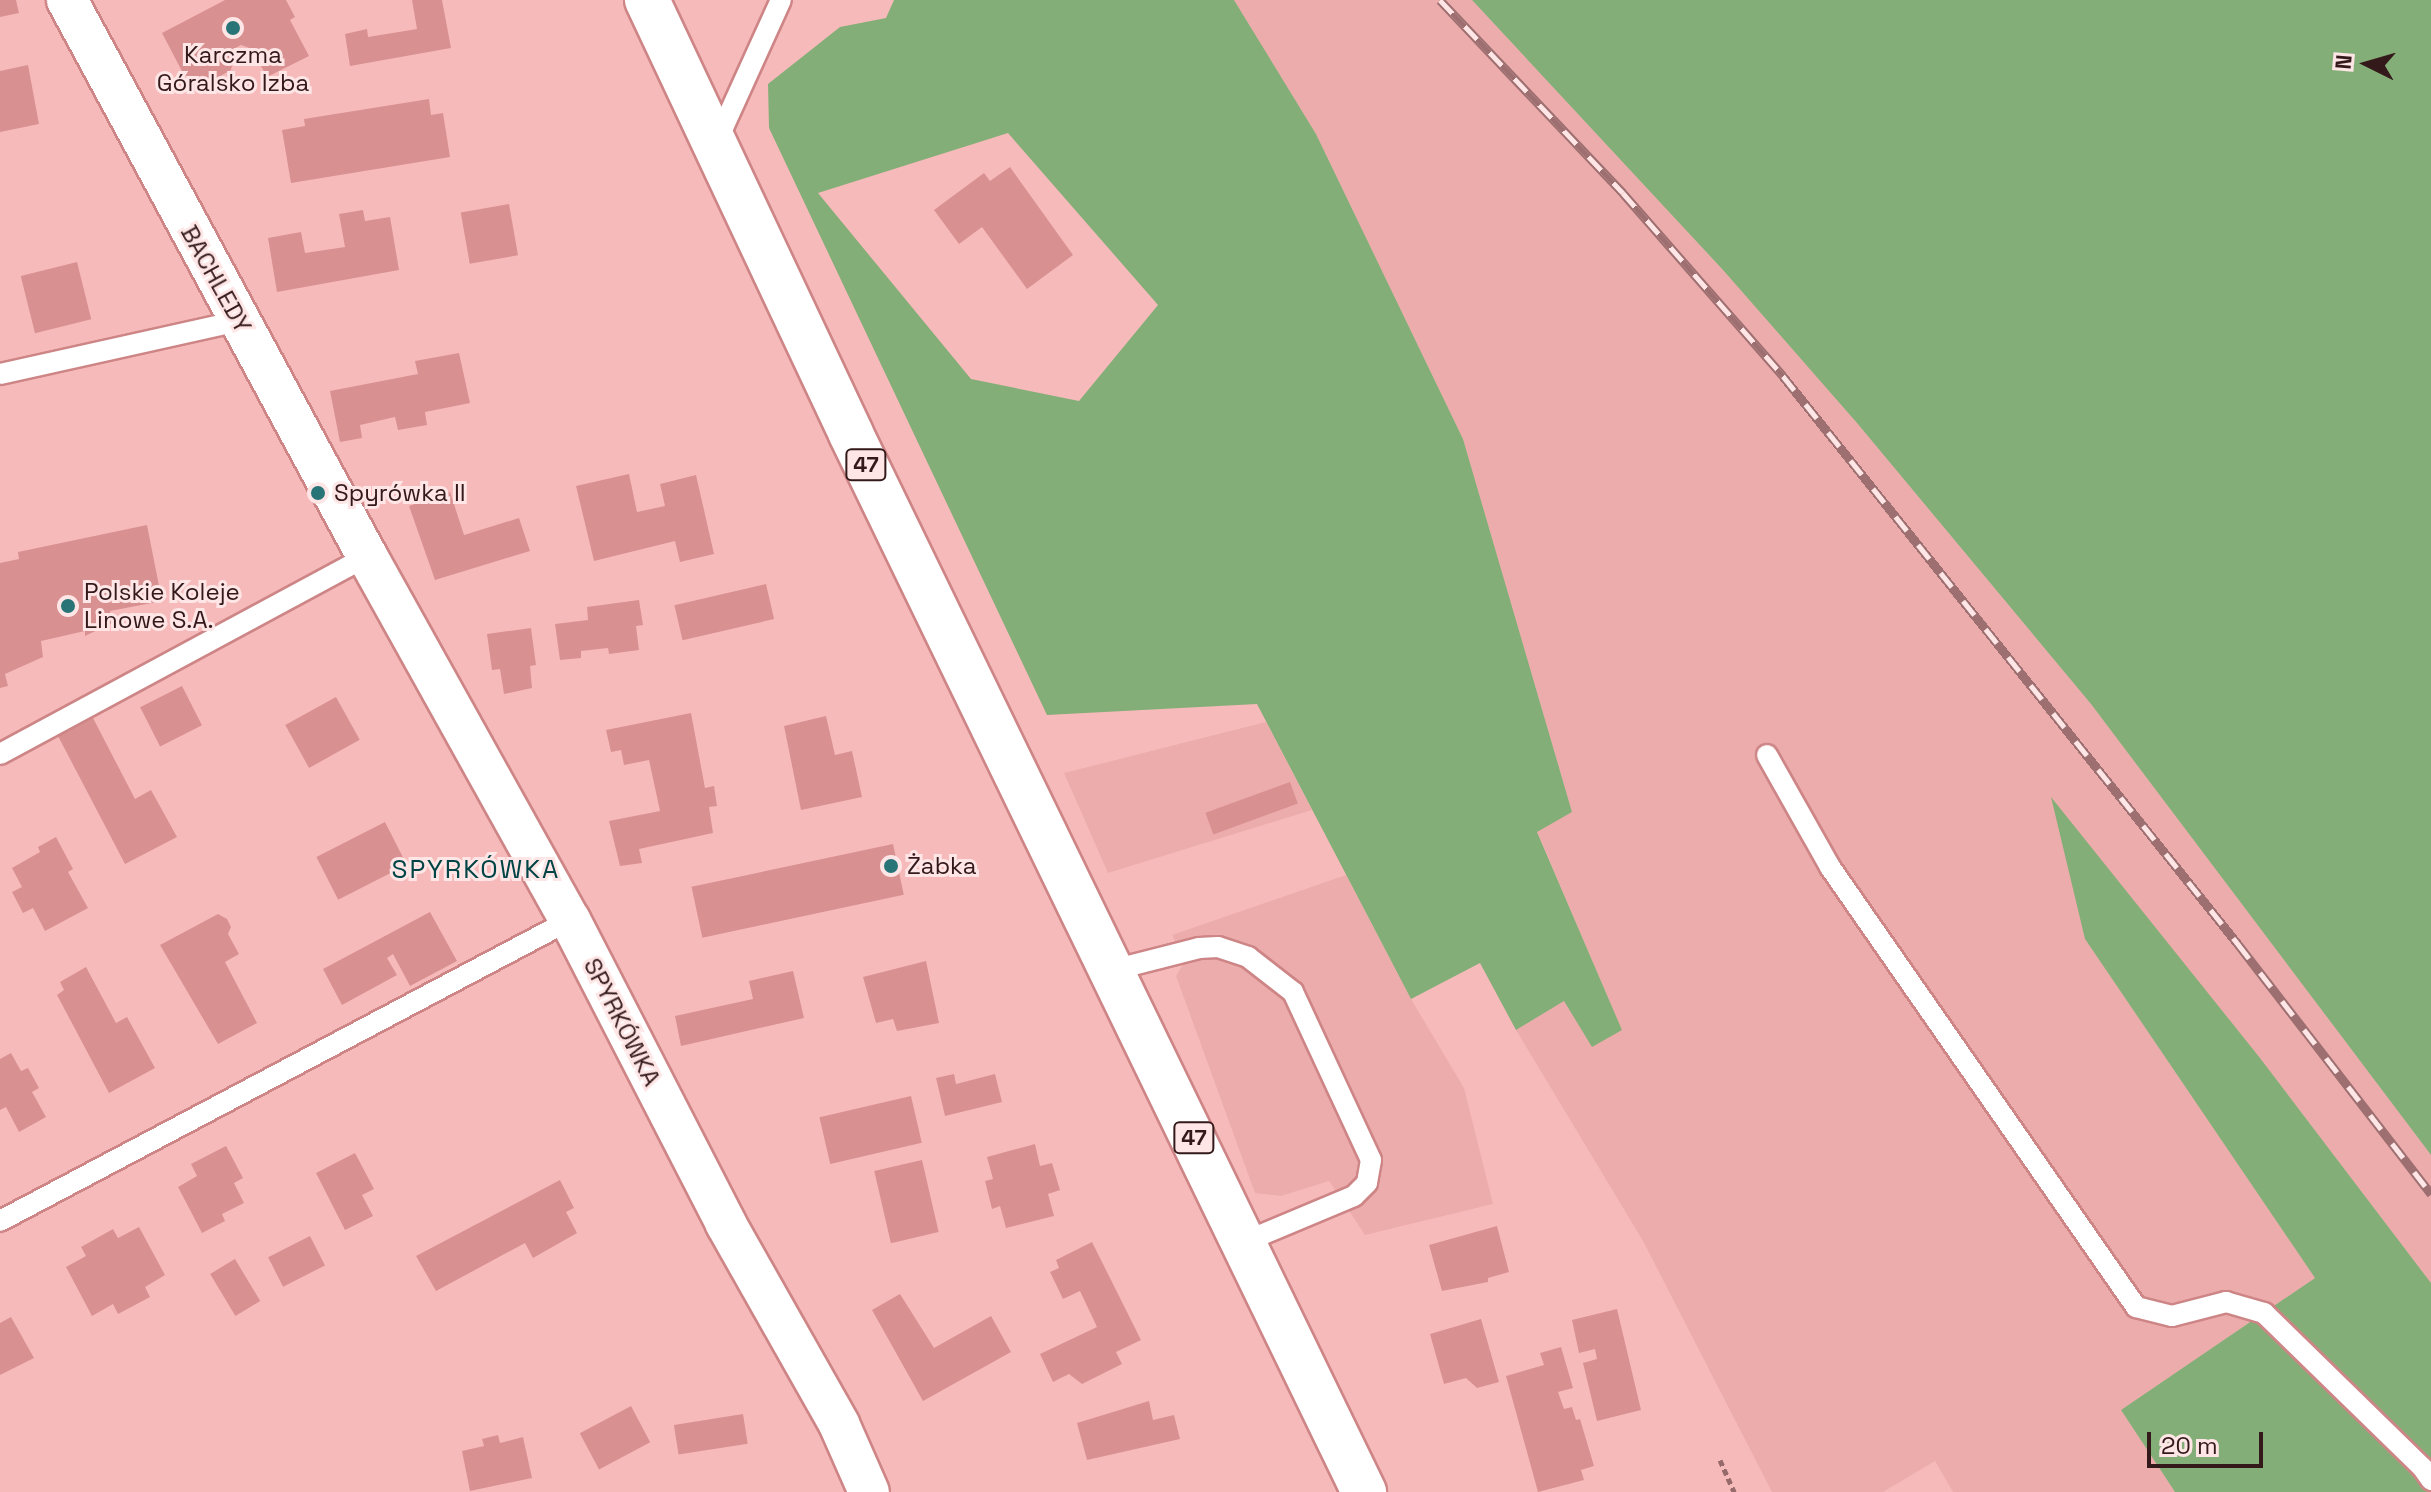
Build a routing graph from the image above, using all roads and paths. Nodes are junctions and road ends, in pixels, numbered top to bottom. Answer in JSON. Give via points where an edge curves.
{"nodes":[{"id":1,"x":67,"y":0,"type":"edge"},
{"id":2,"x":647,"y":0,"type":"edge"},
{"id":3,"x":781,"y":0,"type":"edge"},
{"id":4,"x":716,"y":143,"type":"junction"},
{"id":5,"x":240,"y":321,"type":"junction"},
{"id":6,"x":0,"y":374,"type":"edge"},
{"id":7,"x":367,"y":556,"type":"junction"},
{"id":8,"x":0,"y":754,"type":"edge"},
{"id":9,"x":1767,"y":755,"type":"dead end"},
{"id":10,"x":570,"y":920,"type":"junction"},
{"id":11,"x":1113,"y":970,"type":"junction"},
{"id":12,"x":0,"y":1221,"type":"edge"},
{"id":13,"x":1244,"y":1242,"type":"junction"},
{"id":14,"x":1720,"y":1460,"type":"dead end"},
{"id":15,"x":2431,"y":1480,"type":"edge"},
{"id":16,"x":869,"y":1492,"type":"edge"},
{"id":17,"x":1364,"y":1492,"type":"edge"},
{"id":18,"x":1734,"y":1492,"type":"edge"}],
"edges":[{"from":1,"to":5,"type":"street","name":"BACHLEDY"},
{"from":2,"to":4,"type":"main road","number":"47"},
{"from":3,"to":4,"type":"lane"},
{"from":4,"to":11,"type":"main road","number":"47","via":[[851,434]]},
{"from":5,"to":6,"type":"lane"},
{"from":5,"to":7,"type":"street","name":"BACHLEDY"},
{"from":7,"to":8,"type":"lane"},
{"from":7,"to":10,"type":"street","name":"SPYRKÓWKA"},
{"from":9,"to":15,"type":"lane","via":[[1830,867],[2136,1307],[2172,1316],[2226,1302],[2264,1313]]},
{"from":10,"to":12,"type":"lane"},
{"from":10,"to":16,"type":"street","name":"SPYRKÓWKA","via":[[726,1224],[839,1424]]},
{"from":11,"to":13,"type":"main road","number":"47"},
{"from":11,"to":13,"type":"lane","via":[[1218,947],[1248,957],[1293,992],[1371,1160],[1367,1183],[1354,1196]]},
{"from":13,"to":17,"type":"main road","number":"47"},
{"from":14,"to":18,"type":"path"}]}
